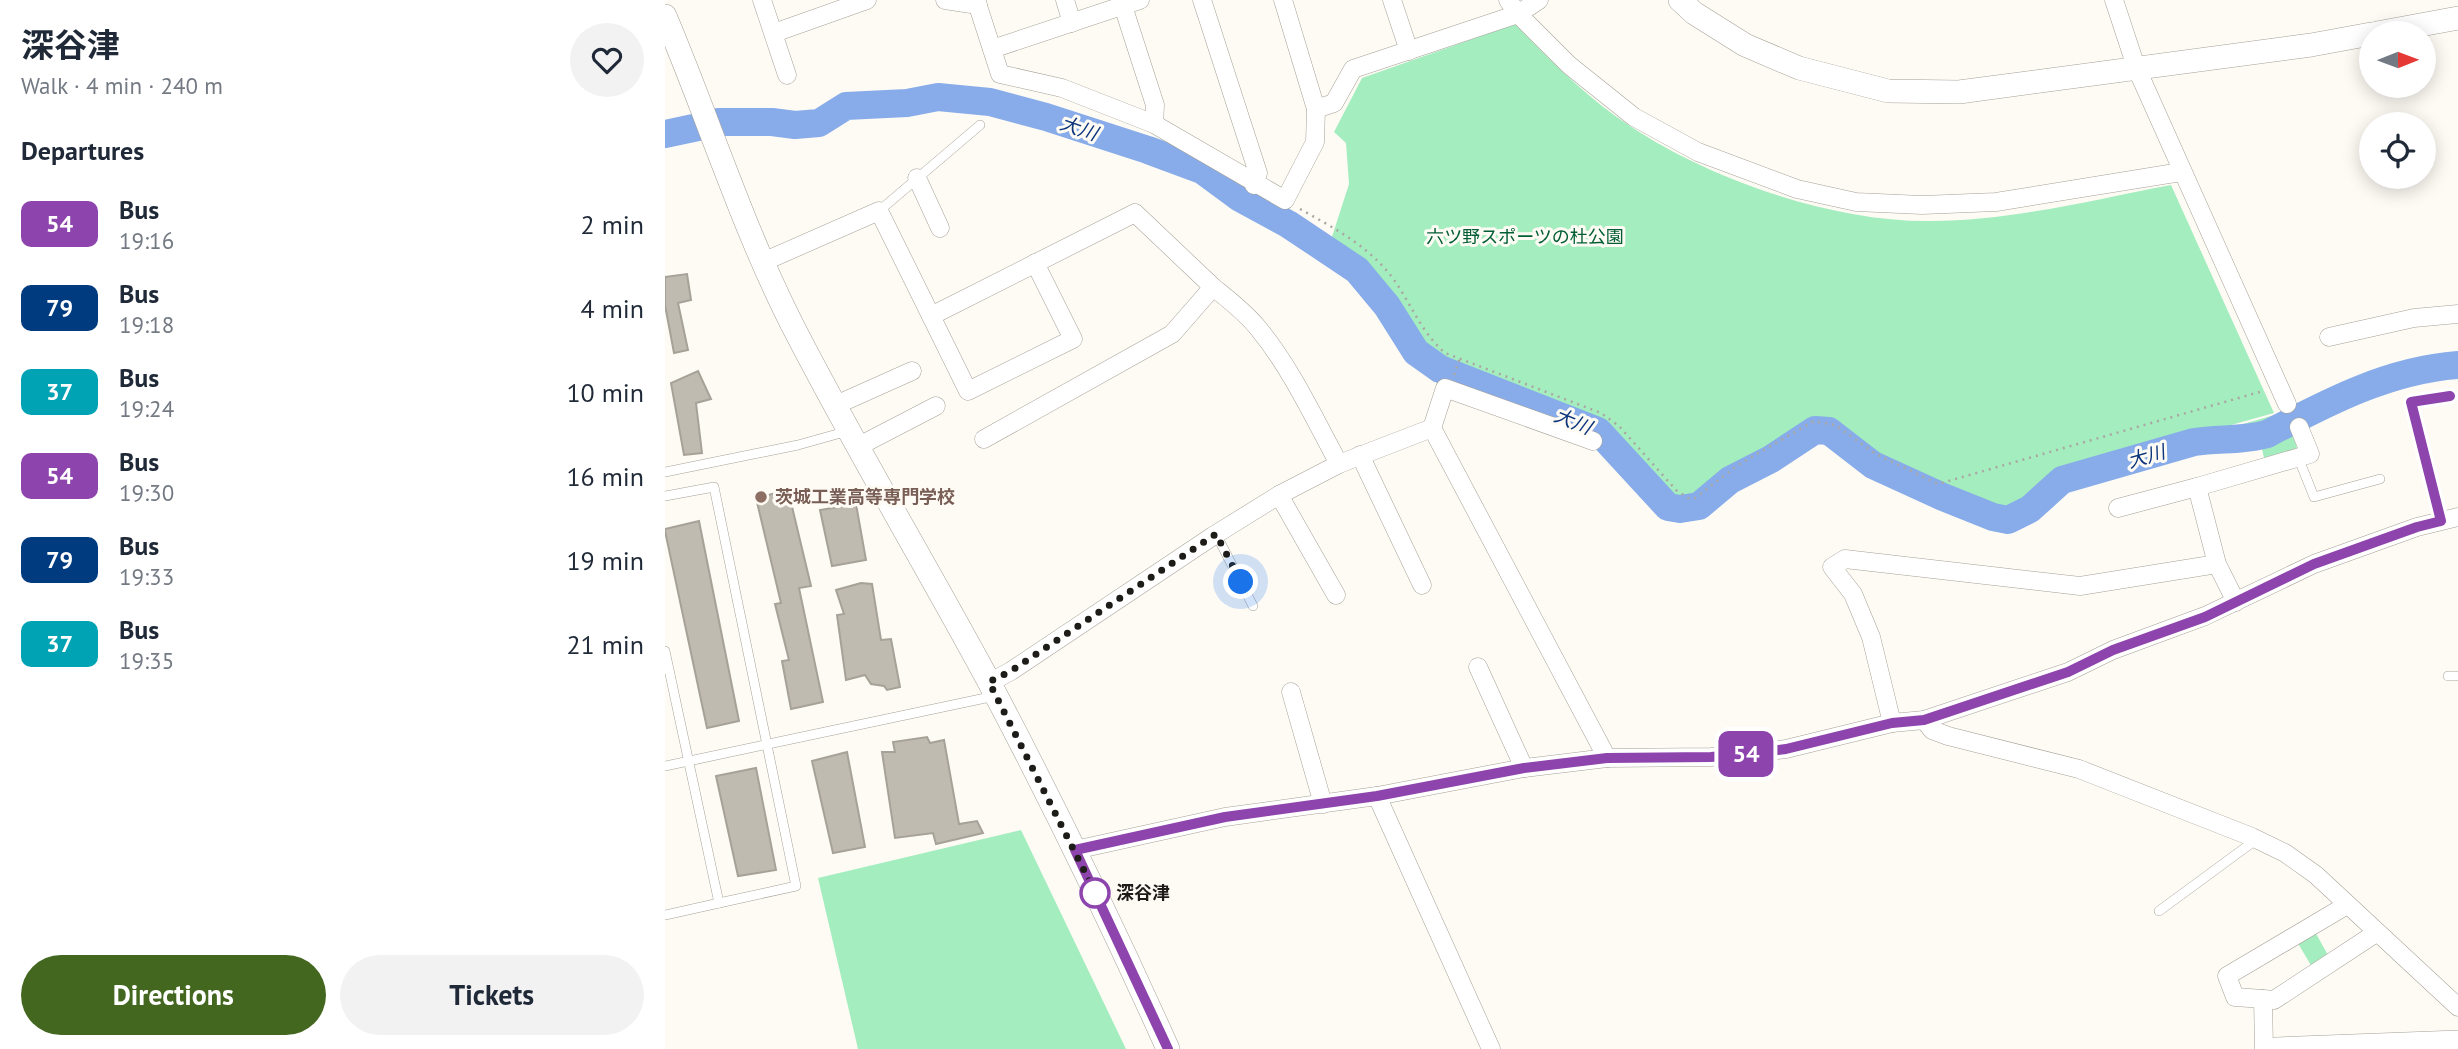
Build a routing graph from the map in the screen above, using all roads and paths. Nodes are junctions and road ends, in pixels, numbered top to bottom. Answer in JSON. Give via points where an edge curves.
{"nodes":[{"id":1,"x":762,"y":0,"type":"edge"},
{"id":2,"x":867,"y":0,"type":"edge"},
{"id":3,"x":945,"y":0,"type":"edge"},
{"id":4,"x":1065,"y":0,"type":"edge"},
{"id":5,"x":1140,"y":0,"type":"edge"},
{"id":6,"x":1202,"y":0,"type":"edge"},
{"id":7,"x":1283,"y":0,"type":"edge"},
{"id":8,"x":1392,"y":0,"type":"edge"},
{"id":9,"x":1539,"y":0,"type":"edge"},
{"id":10,"x":1680,"y":0,"type":"edge"},
{"id":11,"x":2114,"y":0,"type":"edge"},
{"id":12,"x":977,"y":3,"type":"edge"},
{"id":13,"x":1123,"y":6,"type":"junction"},
{"id":14,"x":1513,"y":7,"type":"edge"},
{"id":15,"x":665,"y":16,"type":"edge"},
{"id":16,"x":2458,"y":18,"type":"edge"},
{"id":17,"x":2436,"y":22,"type":"edge"},
{"id":18,"x":1072,"y":23,"type":"junction"},
{"id":19,"x":774,"y":33,"type":"junction"},
{"id":20,"x":2359,"y":36,"type":"edge"},
{"id":21,"x":992,"y":49,"type":"junction"},
{"id":22,"x":1409,"y":51,"type":"junction"},
{"id":23,"x":2136,"y":67,"type":"junction"},
{"id":24,"x":787,"y":75,"type":"dead end"},
{"id":25,"x":1316,"y":109,"type":"junction"},
{"id":26,"x":1154,"y":124,"type":"junction"},
{"id":27,"x":980,"y":125,"type":"dead end"},
{"id":28,"x":2181,"y":172,"type":"junction"},
{"id":29,"x":917,"y":178,"type":"junction"},
{"id":30,"x":1254,"y":185,"type":"junction"},
{"id":31,"x":1285,"y":200,"type":"junction"},
{"id":32,"x":879,"y":211,"type":"junction"},
{"id":33,"x":940,"y":228,"type":"dead end"},
{"id":34,"x":762,"y":262,"type":"junction"},
{"id":35,"x":1035,"y":263,"type":"junction"},
{"id":36,"x":1213,"y":287,"type":"junction"},
{"id":37,"x":2458,"y":314,"type":"edge"},
{"id":38,"x":930,"y":316,"type":"junction"},
{"id":39,"x":2329,"y":337,"type":"dead end"},
{"id":40,"x":912,"y":371,"type":"dead end"},
{"id":41,"x":2283,"y":395,"type":"joint"},
{"id":42,"x":2450,"y":396,"type":"dead end"},
{"id":43,"x":836,"y":405,"type":"junction"},
{"id":44,"x":936,"y":406,"type":"dead end"},
{"id":45,"x":2299,"y":426,"type":"dead end"},
{"id":46,"x":1432,"y":428,"type":"junction"},
{"id":47,"x":854,"y":438,"type":"junction"},
{"id":48,"x":984,"y":439,"type":"dead end"},
{"id":49,"x":1593,"y":440,"type":"dead end"},
{"id":50,"x":1360,"y":455,"type":"junction"},
{"id":51,"x":2298,"y":457,"type":"junction"},
{"id":52,"x":1339,"y":464,"type":"junction"},
{"id":53,"x":665,"y":472,"type":"edge"},
{"id":54,"x":2380,"y":479,"type":"dead end"},
{"id":55,"x":2197,"y":487,"type":"junction"},
{"id":56,"x":1279,"y":495,"type":"junction"},
{"id":57,"x":665,"y":496,"type":"edge"},
{"id":58,"x":2118,"y":508,"type":"dead end"},
{"id":59,"x":2450,"y":519,"type":"edge"},
{"id":60,"x":1216,"y":534,"type":"junction"},
{"id":61,"x":2217,"y":564,"type":"junction"},
{"id":62,"x":1422,"y":585,"type":"dead end"},
{"id":63,"x":1336,"y":595,"type":"dead end"},
{"id":64,"x":2236,"y":602,"type":"junction"},
{"id":65,"x":1253,"y":606,"type":"dead end"},
{"id":66,"x":665,"y":651,"type":"edge"},
{"id":67,"x":1478,"y":667,"type":"dead end"},
{"id":68,"x":992,"y":689,"type":"junction"},
{"id":69,"x":1291,"y":692,"type":"dead end"},
{"id":70,"x":1924,"y":720,"type":"junction"},
{"id":71,"x":1892,"y":723,"type":"junction"},
{"id":72,"x":769,"y":746,"type":"junction"},
{"id":73,"x":1607,"y":758,"type":"junction"},
{"id":74,"x":687,"y":761,"type":"junction"},
{"id":75,"x":665,"y":766,"type":"edge"},
{"id":76,"x":1524,"y":768,"type":"junction"},
{"id":77,"x":1377,"y":796,"type":"junction"},
{"id":78,"x":1323,"y":804,"type":"junction"},
{"id":79,"x":2257,"y":839,"type":"junction"},
{"id":80,"x":1075,"y":850,"type":"junction"},
{"id":81,"x":719,"y":903,"type":"junction"},
{"id":82,"x":2347,"y":905,"type":"junction"},
{"id":83,"x":2159,"y":911,"type":"dead end"},
{"id":84,"x":665,"y":915,"type":"edge"},
{"id":85,"x":2376,"y":933,"type":"junction"},
{"id":86,"x":2263,"y":999,"type":"junction"},
{"id":87,"x":2458,"y":1007,"type":"edge"},
{"id":88,"x":2458,"y":1042,"type":"edge"},
{"id":89,"x":1168,"y":1049,"type":"edge"},
{"id":90,"x":1491,"y":1049,"type":"edge"},
{"id":91,"x":2264,"y":1049,"type":"edge"},
{"id":92,"x":2276,"y":1049,"type":"edge"}],
"edges":[{"from":1,"to":19,"type":"street"},
{"from":2,"to":19,"type":"street"},
{"from":3,"to":12,"type":"street"},
{"from":4,"to":18,"type":"street"},
{"from":5,"to":13,"type":"street"},
{"from":6,"to":30,"type":"street","via":[[1258,173]]},
{"from":7,"to":25,"type":"street"},
{"from":8,"to":22,"type":"street"},
{"from":9,"to":14,"type":"street"},
{"from":10,"to":23,"type":"street","via":[[1745,45],[1799,68],[1888,91],[1959,92]]},
{"from":11,"to":23,"type":"street"},
{"from":12,"to":21,"type":"street"},
{"from":13,"to":18,"type":"street"},
{"from":13,"to":26,"type":"street","via":[[1155,105]]},
{"from":14,"to":22,"type":"street"},
{"from":14,"to":28,"type":"street","via":[[1569,65],[1634,117],[1698,152],[1797,189],[1856,202],[1996,202]]},
{"from":15,"to":34,"type":"street"},
{"from":16,"to":17,"type":"street"},
{"from":18,"to":21,"type":"street"},
{"from":19,"to":24,"type":"street"},
{"from":20,"to":23,"type":"street"},
{"from":21,"to":26,"type":"street","via":[[1000,74],[1062,88]]},
{"from":22,"to":25,"type":"street","via":[[1353,69],[1334,103]]},
{"from":23,"to":28,"type":"street"},
{"from":25,"to":31,"type":"street","via":[[1315,142]]},
{"from":26,"to":30,"type":"street"},
{"from":27,"to":29,"type":"lane"},
{"from":28,"to":41,"type":"street"},
{"from":29,"to":32,"type":"lane"},
{"from":29,"to":33,"type":"street"},
{"from":30,"to":31,"type":"street"},
{"from":31,"to":41,"type":"path","via":[[1368,251],[1392,278],[1429,340],[1445,353],[1601,413],[1688,498],[1695,498],[1738,465],[1814,421],[1835,425],[1876,454],[1938,484]]},
{"from":32,"to":34,"type":"street"},
{"from":32,"to":38,"type":"street"},
{"from":34,"to":43,"type":"street"},
{"from":35,"to":36,"type":"street","via":[[1135,213]]},
{"from":35,"to":38,"type":"street"},
{"from":35,"to":38,"type":"street","via":[[1073,339],[968,391]]},
{"from":36,"to":48,"type":"street","via":[[1172,334]]},
{"from":36,"to":52,"type":"street","via":[[1259,329],[1292,377]]},
{"from":37,"to":39,"type":"street","via":[[2414,317]]},
{"from":40,"to":43,"type":"street"},
{"from":42,"to":59,"type":"lane","via":[[2411,402]]},
{"from":43,"to":47,"type":"street"},
{"from":44,"to":47,"type":"street"},
{"from":45,"to":51,"type":"street","via":[[2310,454]]},
{"from":46,"to":49,"type":"street","via":[[1445,388]]},
{"from":46,"to":50,"type":"street"},
{"from":46,"to":73,"type":"street"},
{"from":47,"to":53,"type":"lane"},
{"from":47,"to":68,"type":"street"},
{"from":50,"to":52,"type":"street"},
{"from":50,"to":62,"type":"street"},
{"from":51,"to":54,"type":"lane","via":[[2314,497]]},
{"from":51,"to":55,"type":"street"},
{"from":52,"to":56,"type":"street"},
{"from":55,"to":58,"type":"street"},
{"from":55,"to":61,"type":"street"},
{"from":56,"to":60,"type":"street"},
{"from":56,"to":63,"type":"street"},
{"from":57,"to":72,"type":"lane","via":[[714,487]]},
{"from":59,"to":64,"type":"street","via":[[2314,564]]},
{"from":60,"to":65,"type":"lane"},
{"from":60,"to":68,"type":"street","via":[[1011,671]]},
{"from":61,"to":64,"type":"street"},
{"from":61,"to":71,"type":"street","via":[[2080,586],[1845,559],[1832,567],[1853,594],[1871,637]]},
{"from":64,"to":70,"type":"street","via":[[2068,672]]},
{"from":66,"to":74,"type":"lane"},
{"from":67,"to":76,"type":"street"},
{"from":68,"to":72,"type":"lane"},
{"from":68,"to":80,"type":"street"},
{"from":69,"to":78,"type":"street"},
{"from":70,"to":71,"type":"street"},
{"from":70,"to":79,"type":"street","via":[[1932,730],[1948,736],[2079,769]]},
{"from":71,"to":73,"type":"street","via":[[1786,749],[1711,757]]},
{"from":72,"to":74,"type":"lane"},
{"from":72,"to":81,"type":"lane","via":[[796,886]]},
{"from":73,"to":76,"type":"street"},
{"from":74,"to":75,"type":"lane"},
{"from":74,"to":81,"type":"lane"},
{"from":76,"to":77,"type":"street"},
{"from":77,"to":78,"type":"street"},
{"from":77,"to":90,"type":"street"},
{"from":78,"to":80,"type":"street","via":[[1225,817]]},
{"from":79,"to":82,"type":"street","via":[[2316,875]]},
{"from":79,"to":83,"type":"lane"},
{"from":80,"to":89,"type":"street"},
{"from":81,"to":84,"type":"lane"},
{"from":82,"to":85,"type":"street"},
{"from":82,"to":86,"type":"street","via":[[2227,976],[2235,997]]},
{"from":85,"to":86,"type":"street","via":[[2274,1000]]},
{"from":85,"to":87,"type":"street"},
{"from":86,"to":91,"type":"street"},
{"from":88,"to":92,"type":"street"}]}
